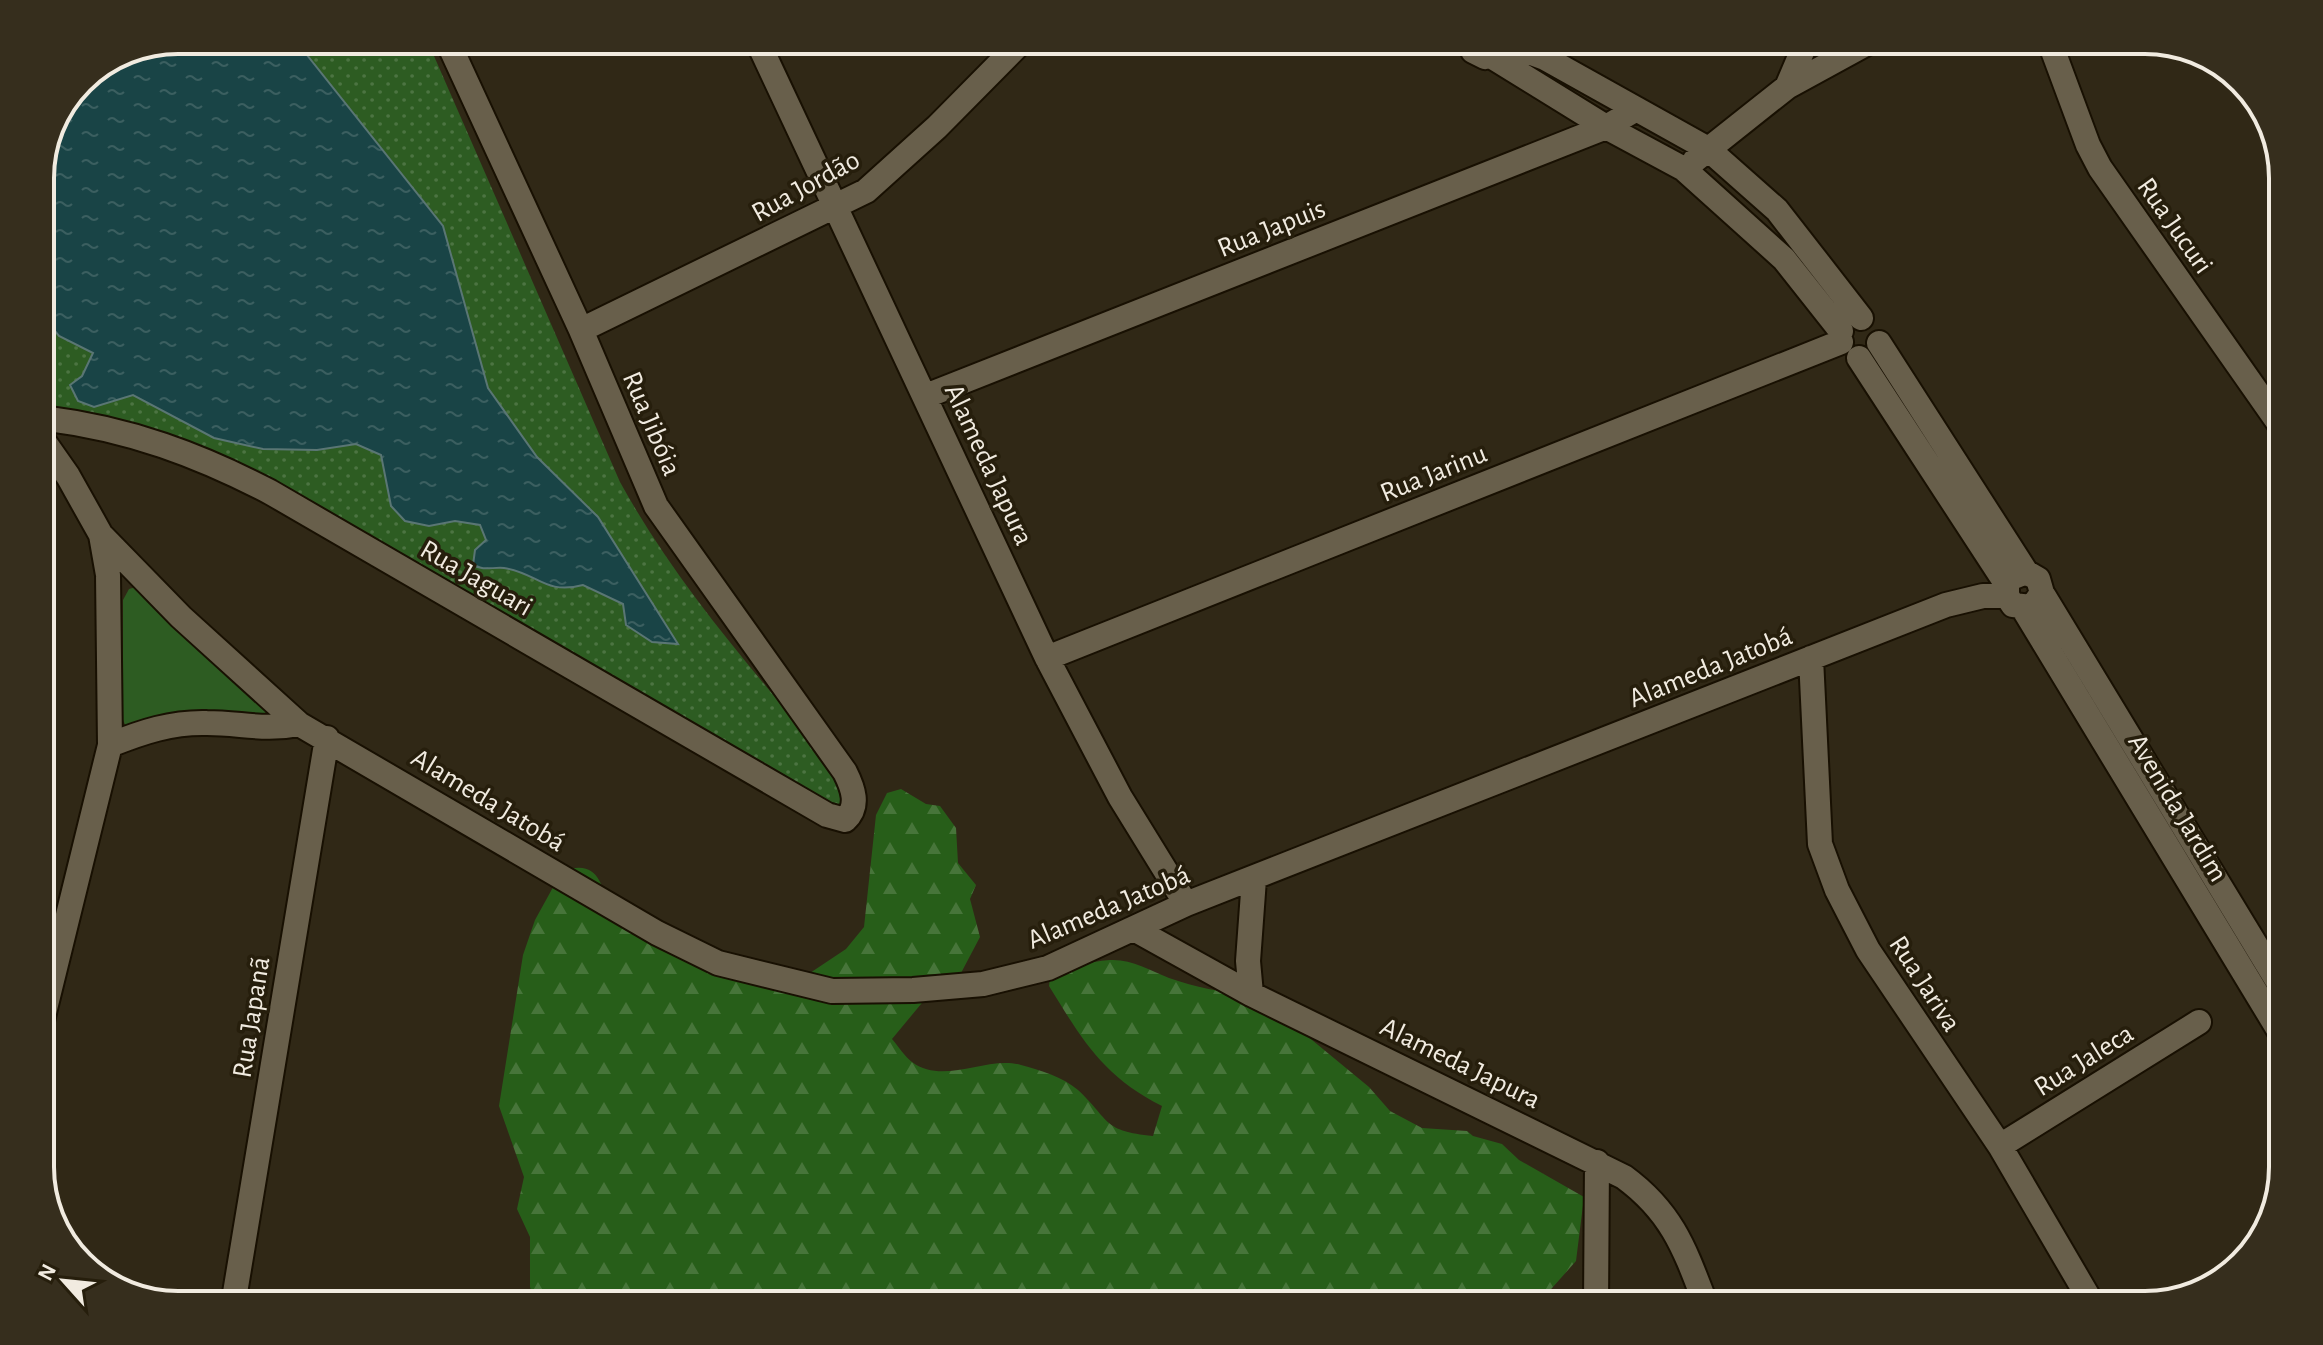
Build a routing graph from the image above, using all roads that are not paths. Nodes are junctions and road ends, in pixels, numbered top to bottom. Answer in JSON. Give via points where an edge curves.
{"nodes":[{"id":1,"x":453,"y":54,"type":"edge"},
{"id":2,"x":764,"y":54,"type":"edge"},
{"id":3,"x":1009,"y":54,"type":"edge"},
{"id":4,"x":1497,"y":54,"type":"edge"},
{"id":5,"x":1527,"y":54,"type":"edge"},
{"id":6,"x":1801,"y":54,"type":"edge"},
{"id":7,"x":1847,"y":54,"type":"edge"},
{"id":8,"x":2054,"y":54,"type":"edge"},
{"id":9,"x":1787,"y":87,"type":"junction"},
{"id":10,"x":1635,"y":110,"type":"junction"},
{"id":11,"x":1606,"y":127,"type":"junction"},
{"id":12,"x":1708,"y":149,"type":"junction"},
{"id":13,"x":1684,"y":169,"type":"junction"},
{"id":14,"x":836,"y":208,"type":"junction"},
{"id":15,"x":581,"y":330,"type":"junction"},
{"id":16,"x":1851,"y":337,"type":"junction"},
{"id":17,"x":1879,"y":343,"type":"joint"},
{"id":18,"x":926,"y":396,"type":"junction"},
{"id":19,"x":2269,"y":409,"type":"edge"},
{"id":20,"x":54,"y":420,"type":"edge"},
{"id":21,"x":54,"y":456,"type":"edge"},
{"id":22,"x":101,"y":535,"type":"junction"},
{"id":23,"x":2021,"y":591,"type":"junction"},
{"id":24,"x":1047,"y":658,"type":"junction"},
{"id":25,"x":1811,"y":658,"type":"junction"},
{"id":26,"x":299,"y":724,"type":"junction"},
{"id":27,"x":327,"y":738,"type":"junction"},
{"id":28,"x":110,"y":745,"type":"junction"},
{"id":29,"x":854,"y":799,"type":"joint"},
{"id":30,"x":1254,"y":879,"type":"junction"},
{"id":31,"x":1186,"y":904,"type":"junction"},
{"id":32,"x":1134,"y":929,"type":"junction"},
{"id":33,"x":2269,"y":969,"type":"edge"},
{"id":34,"x":54,"y":972,"type":"edge"},
{"id":35,"x":1251,"y":994,"type":"junction"},
{"id":36,"x":2269,"y":1013,"type":"edge"},
{"id":37,"x":2199,"y":1022,"type":"dead end"},
{"id":38,"x":2000,"y":1146,"type":"junction"},
{"id":39,"x":1597,"y":1162,"type":"junction"},
{"id":40,"x":235,"y":1291,"type":"edge"},
{"id":41,"x":1596,"y":1291,"type":"edge"},
{"id":42,"x":1700,"y":1291,"type":"edge"},
{"id":43,"x":2085,"y":1291,"type":"edge"}],
"edges":[{"from":1,"to":15,"type":"street","name":"Rua Jibóia"},
{"from":2,"to":14,"type":"street","name":"Alameda Japura"},
{"from":3,"to":14,"type":"street","name":"Rua Jordão","via":[[890,170]]},
{"from":4,"to":11,"type":"street","name":"Avenida Jardim"},
{"from":5,"to":10,"type":"street","name":"Avenida Jardim","via":[[1545,58]]},
{"from":6,"to":9,"type":"street"},
{"from":7,"to":9,"type":"street"},
{"from":8,"to":19,"type":"street","name":"Rua Jucuri","via":[[2100,168]]},
{"from":9,"to":12,"type":"street"},
{"from":10,"to":11,"type":"street","name":"Rua Japuis"},
{"from":10,"to":12,"type":"street","name":"Avenida Jardim"},
{"from":11,"to":13,"type":"street","name":"Avenida Jardim"},
{"from":11,"to":18,"type":"street","name":"Rua Japuis"},
{"from":12,"to":13,"type":"street"},
{"from":12,"to":16,"type":"street","name":"Avenida Jardim","via":[[1777,210]]},
{"from":13,"to":16,"type":"street","name":"Avenida Jardim","via":[[1784,259]]},
{"from":14,"to":15,"type":"street","name":"Rua Jordão"},
{"from":14,"to":18,"type":"street","name":"Alameda Japura"},
{"from":15,"to":29,"type":"street","name":"Rua Jibóia","via":[[656,506],[845,772]]},
{"from":16,"to":17,"type":"street","name":"Rua Jarinu","via":[[1868,356]]},
{"from":16,"to":23,"type":"street","name":"Avenida Jardim"},
{"from":16,"to":24,"type":"street","name":"Rua Jarinu"},
{"from":17,"to":23,"type":"street","name":"Avenida Jardim"},
{"from":18,"to":24,"type":"street","name":"Alameda Japura"},
{"from":20,"to":29,"type":"street","name":"Rua Jaguari","via":[[160,442],[203,458],[827,815],[845,820]]},
{"from":21,"to":22,"type":"street","name":"Alameda Jatobá"},
{"from":22,"to":26,"type":"street","name":"Alameda Jatobá","via":[[181,617]]},
{"from":22,"to":28,"type":"street","via":[[108,575]]},
{"from":23,"to":25,"type":"street","name":"Alameda Jatobá","via":[[1946,605]]},
{"from":23,"to":33,"type":"street","name":"Avenida Jardim"},
{"from":23,"to":36,"type":"street","name":"Avenida Jardim"},
{"from":24,"to":31,"type":"street","name":"Alameda Japura","via":[[1120,797]]},
{"from":25,"to":30,"type":"street","name":"Alameda Jatobá"},
{"from":25,"to":38,"type":"street","name":"Rua Jariva","via":[[1820,844],[1837,890],[1868,950]]},
{"from":26,"to":27,"type":"street","name":"Alameda Jatobá"},
{"from":26,"to":28,"type":"street","via":[[274,729],[171,725]]},
{"from":27,"to":32,"type":"street","name":"Alameda Jatobá","via":[[657,933],[718,963],[778,980],[832,991],[983,984],[1048,968]]},
{"from":27,"to":40,"type":"street","name":"Rua Japanã"},
{"from":28,"to":34,"type":"street"},
{"from":30,"to":31,"type":"street","name":"Alameda Jatobá"},
{"from":30,"to":35,"type":"street"},
{"from":31,"to":32,"type":"street","name":"Alameda Jatobá"},
{"from":32,"to":35,"type":"street","name":"Alameda Japura"},
{"from":35,"to":39,"type":"street","name":"Alameda Japura"},
{"from":37,"to":38,"type":"street","name":"Rua Jaleca"},
{"from":38,"to":43,"type":"street","name":"Rua Jariva"},
{"from":39,"to":41,"type":"street"},
{"from":39,"to":42,"type":"street","name":"Alameda Japura","via":[[1649,1195],[1665,1213]]}]}
